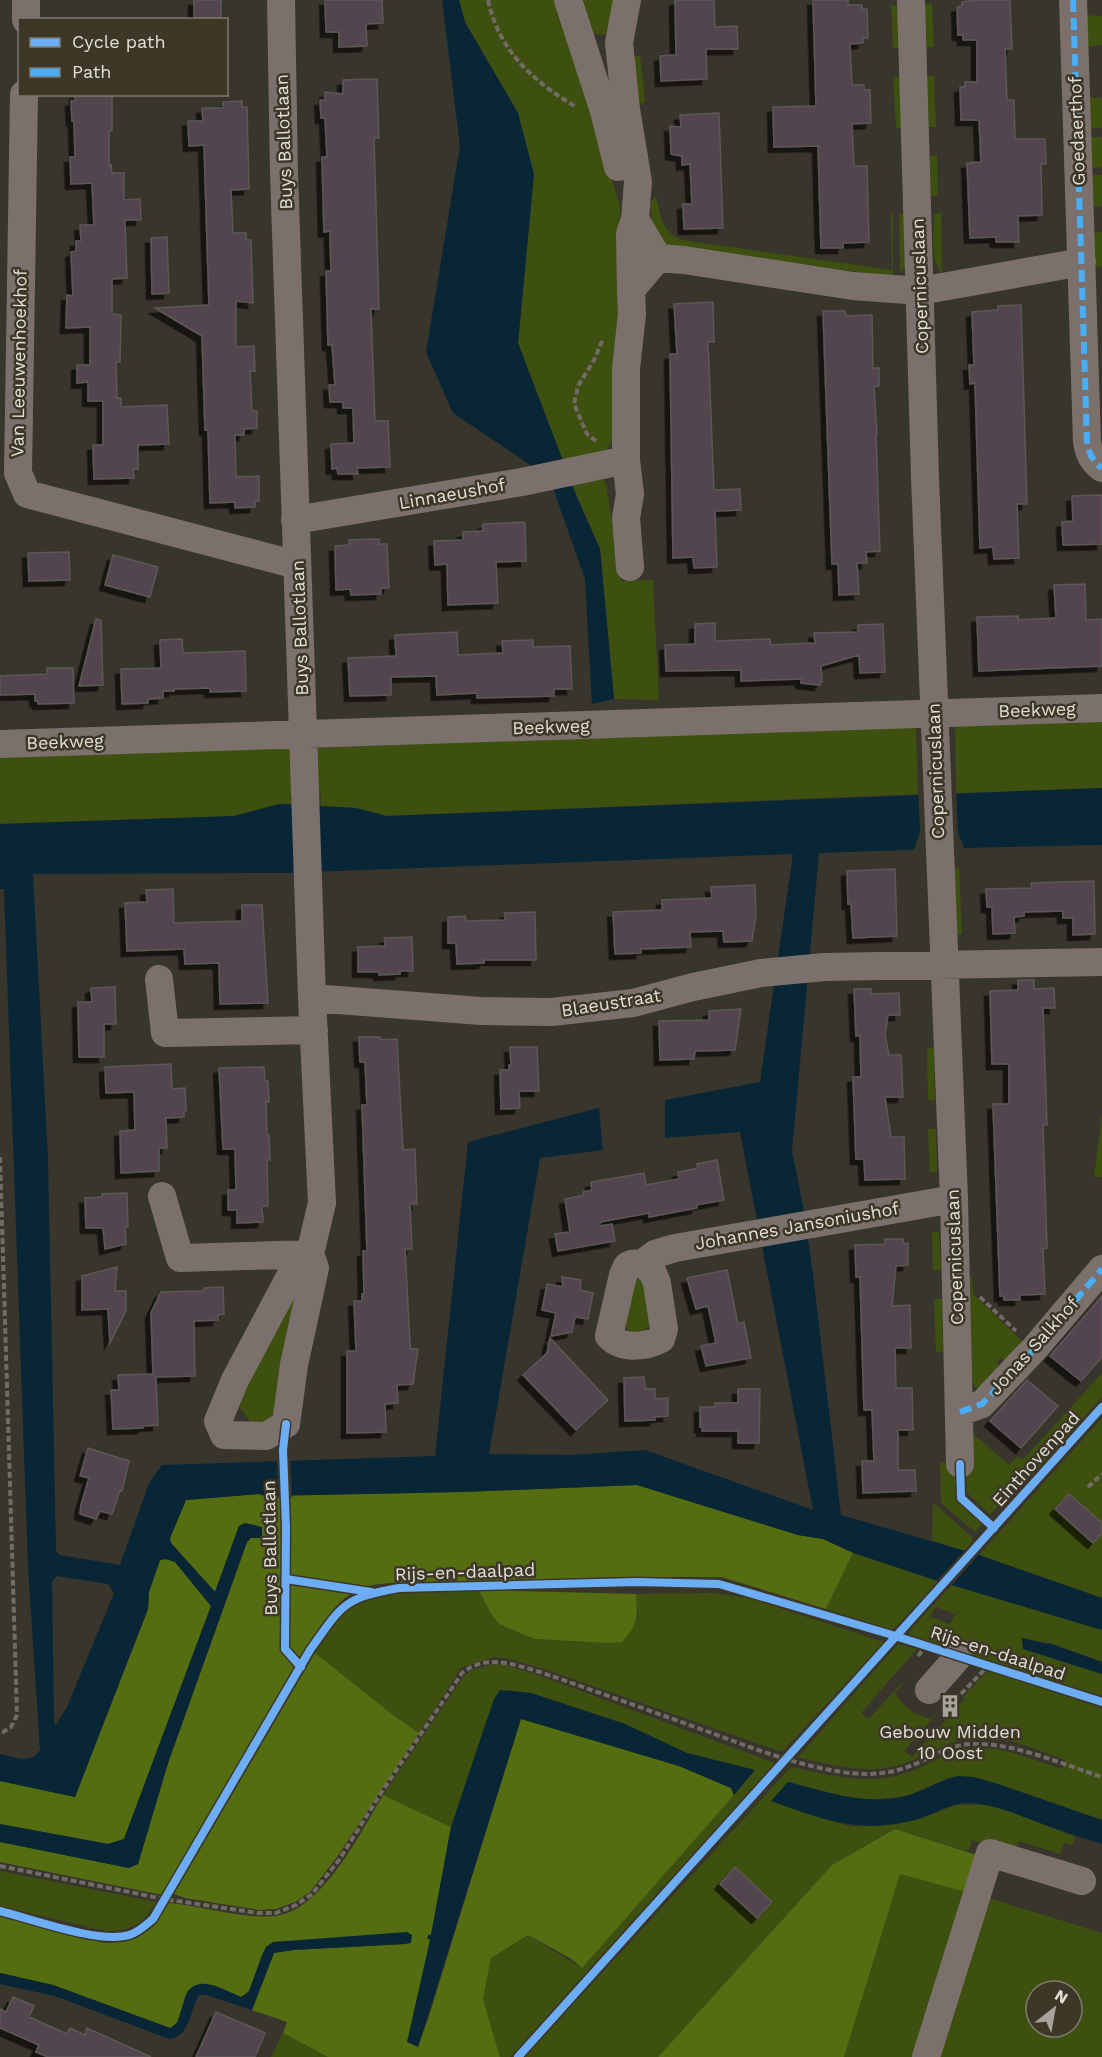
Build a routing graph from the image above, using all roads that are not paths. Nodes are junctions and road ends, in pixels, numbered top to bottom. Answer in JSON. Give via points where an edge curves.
{"nodes":[{"id":1,"x":26,"y":0,"type":"edge"},
{"id":2,"x":281,"y":0,"type":"edge"},
{"id":3,"x":568,"y":0,"type":"edge"},
{"id":4,"x":627,"y":0,"type":"edge"},
{"id":5,"x":911,"y":0,"type":"edge"},
{"id":6,"x":1073,"y":0,"type":"edge"},
{"id":7,"x":26,"y":18,"type":"edge"},
{"id":8,"x":620,"y":43,"type":"junction"},
{"id":9,"x":582,"y":46,"type":"junction"},
{"id":10,"x":24,"y":96,"type":"edge"},
{"id":11,"x":615,"y":110,"type":"junction"},
{"id":12,"x":635,"y":213,"type":"junction"},
{"id":13,"x":658,"y":258,"type":"junction"},
{"id":14,"x":1082,"y":262,"type":"junction"},
{"id":15,"x":920,"y":291,"type":"junction"},
{"id":16,"x":632,"y":302,"type":"junction"},
{"id":17,"x":607,"y":465,"type":"junction"},
{"id":18,"x":1102,"y":468,"type":"edge"},
{"id":19,"x":295,"y":520,"type":"junction"},
{"id":20,"x":297,"y":565,"type":"junction"},
{"id":21,"x":630,"y":567,"type":"dead end"},
{"id":22,"x":1102,"y":708,"type":"edge"},
{"id":23,"x":935,"y":714,"type":"junction"},
{"id":24,"x":304,"y":735,"type":"junction"},
{"id":25,"x":0,"y":744,"type":"edge"},
{"id":26,"x":1102,"y":962,"type":"edge"},
{"id":27,"x":945,"y":964,"type":"junction"},
{"id":28,"x":159,"y":979,"type":"dead end"},
{"id":29,"x":312,"y":998,"type":"junction"},
{"id":30,"x":314,"y":1030,"type":"junction"},
{"id":31,"x":162,"y":1196,"type":"dead end"},
{"id":32,"x":954,"y":1199,"type":"junction"},
{"id":33,"x":310,"y":1254,"type":"junction"},
{"id":34,"x":643,"y":1263,"type":"dead end"},
{"id":35,"x":1102,"y":1269,"type":"edge"},
{"id":36,"x":960,"y":1412,"type":"junction"},
{"id":37,"x":960,"y":1464,"type":"dead end"},
{"id":38,"x":958,"y":1657,"type":"road end"},
{"id":39,"x":928,"y":1690,"type":"dead end"},
{"id":40,"x":1082,"y":1881,"type":"dead end"},
{"id":41,"x":926,"y":2057,"type":"edge"}],
"edges":[{"from":1,"to":7,"type":"street"},
{"from":2,"to":19,"type":"street","name":"Buys Ballotlaan"},
{"from":3,"to":9,"type":"street"},
{"from":4,"to":8,"type":"street"},
{"from":5,"to":15,"type":"street","name":"Copernicuslaan"},
{"from":6,"to":14,"type":"street","name":"Goedaerthof"},
{"from":8,"to":9,"type":"street"},
{"from":8,"to":11,"type":"street"},
{"from":9,"to":11,"type":"street"},
{"from":10,"to":20,"type":"street","name":"Van Leeuwenhoekhof","via":[[18,473],[27,494]]},
{"from":11,"to":12,"type":"street","via":[[638,182]]},
{"from":12,"to":13,"type":"street"},
{"from":12,"to":16,"type":"street","via":[[630,234]]},
{"from":13,"to":15,"type":"street","via":[[853,286]]},
{"from":13,"to":16,"type":"street"},
{"from":14,"to":15,"type":"street"},
{"from":14,"to":18,"type":"street","name":"Goedaerthof","via":[[1087,442],[1095,463]]},
{"from":15,"to":23,"type":"street","name":"Copernicuslaan"},
{"from":16,"to":17,"type":"street","via":[[626,369]]},
{"from":17,"to":19,"type":"street","name":"Linnaeushof"},
{"from":17,"to":21,"type":"street","via":[[630,494],[626,518]]},
{"from":19,"to":20,"type":"street","name":"Buys Ballotlaan"},
{"from":20,"to":24,"type":"street","name":"Buys Ballotlaan"},
{"from":22,"to":23,"type":"street","name":"Beekweg"},
{"from":23,"to":24,"type":"street","name":"Beekweg"},
{"from":23,"to":27,"type":"street","name":"Copernicuslaan"},
{"from":24,"to":25,"type":"street","name":"Beekweg"},
{"from":24,"to":29,"type":"street","name":"Buys Ballotlaan"},
{"from":26,"to":27,"type":"street","name":"Blaeustraat"},
{"from":27,"to":29,"type":"street","name":"Blaeustraat","via":[[761,973],[633,1003],[552,1012],[482,1011]]},
{"from":27,"to":32,"type":"street","name":"Copernicuslaan"},
{"from":28,"to":30,"type":"street","via":[[165,1033]]},
{"from":29,"to":30,"type":"street","name":"Buys Ballotlaan"},
{"from":30,"to":33,"type":"street","name":"Buys Ballotlaan","via":[[322,1203]]},
{"from":31,"to":33,"type":"street","via":[[180,1258]]},
{"from":32,"to":34,"type":"street","name":"Johannes Jansoniushof","via":[[675,1248],[655,1254]]},
{"from":32,"to":36,"type":"street","name":"Copernicuslaan"},
{"from":33,"to":33,"type":"street","name":"Buys Ballotlaan","via":[[294,1269],[235,1380],[218,1421],[224,1436],[266,1436],[286,1424],[315,1268]]},
{"from":35,"to":36,"type":"street","name":"Jonas Salkhof","via":[[982,1404]]},
{"from":36,"to":37,"type":"street","name":"Copernicuslaan"},
{"from":38,"to":39,"type":"street"},
{"from":40,"to":41,"type":"street","via":[[980,1850]]}]}
